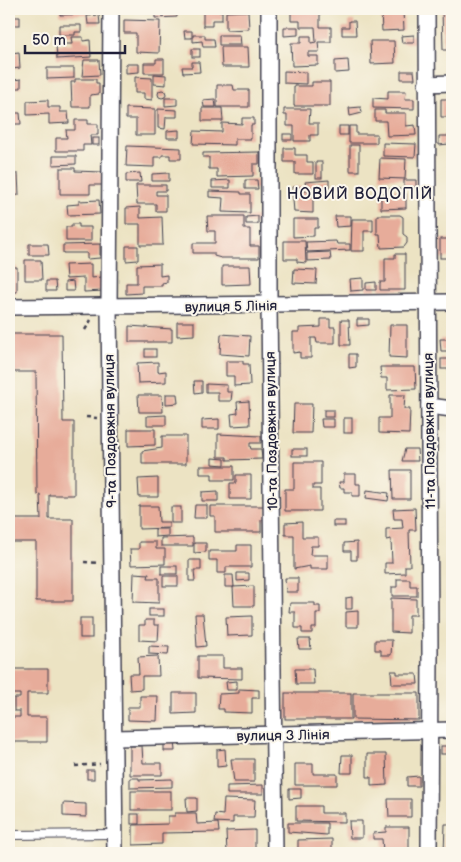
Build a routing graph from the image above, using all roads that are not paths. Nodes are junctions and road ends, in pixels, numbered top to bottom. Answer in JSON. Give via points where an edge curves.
{"nodes":[{"id":1,"x":111,"y":9,"type":"edge"},
{"id":2,"x":269,"y":9,"type":"edge"},
{"id":3,"x":426,"y":9,"type":"edge"},
{"id":4,"x":452,"y":83,"type":"edge"},
{"id":5,"x":426,"y":84,"type":"junction"},
{"id":6,"x":427,"y":302,"type":"junction"},
{"id":7,"x":452,"y":302,"type":"edge"},
{"id":8,"x":269,"y":305,"type":"junction"},
{"id":9,"x":9,"y":307,"type":"edge"},
{"id":10,"x":109,"y":308,"type":"junction"},
{"id":11,"x":429,"y":406,"type":"junction"},
{"id":12,"x":452,"y":409,"type":"edge"},
{"id":13,"x":429,"y":730,"type":"junction"},
{"id":14,"x":452,"y":730,"type":"edge"},
{"id":15,"x":275,"y":736,"type":"junction"},
{"id":16,"x":115,"y":738,"type":"junction"},
{"id":17,"x":9,"y":834,"type":"edge"},
{"id":18,"x":115,"y":834,"type":"junction"},
{"id":19,"x":115,"y":853,"type":"edge"},
{"id":20,"x":275,"y":853,"type":"edge"},
{"id":21,"x":428,"y":853,"type":"edge"}],
"edges":[{"from":1,"to":10,"type":"street","name":"9-та Поздовжня вулиця"},
{"from":2,"to":8,"type":"street","name":"10-та Поздовжня вулиця"},
{"from":3,"to":5,"type":"street","name":"11-та Поздовжня вулиця"},
{"from":4,"to":5,"type":"street"},
{"from":5,"to":6,"type":"street","name":"11-та Поздовжня вулиця"},
{"from":6,"to":7,"type":"street","name":"вулиця 5 Лінія"},
{"from":6,"to":8,"type":"street","name":"вулиця 5 Лінія"},
{"from":6,"to":11,"type":"street","name":"11-та Поздовжня вулиця"},
{"from":8,"to":10,"type":"street","name":"вулиця 5 Лінія"},
{"from":8,"to":15,"type":"street","name":"10-та Поздовжня вулиця"},
{"from":9,"to":10,"type":"street","name":"вулиця 5 Лінія"},
{"from":10,"to":16,"type":"street","name":"9-та Поздовжня вулиця"},
{"from":11,"to":12,"type":"street"},
{"from":11,"to":13,"type":"street","name":"11-та Поздовжня вулиця"},
{"from":13,"to":14,"type":"street","name":"вулиця 3 Лінія"},
{"from":13,"to":15,"type":"street","name":"вулиця 3 Лінія"},
{"from":13,"to":21,"type":"street","name":"11-та Поздовжня вулиця"},
{"from":15,"to":16,"type":"street","name":"вулиця 3 Лінія"},
{"from":15,"to":20,"type":"street","name":"10-та Поздовжня вулиця"},
{"from":16,"to":18,"type":"street","name":"9-та Поздовжня вулиця"},
{"from":17,"to":18,"type":"lane"},
{"from":18,"to":19,"type":"street","name":"9-та Поздовжня вулиця"}]}
